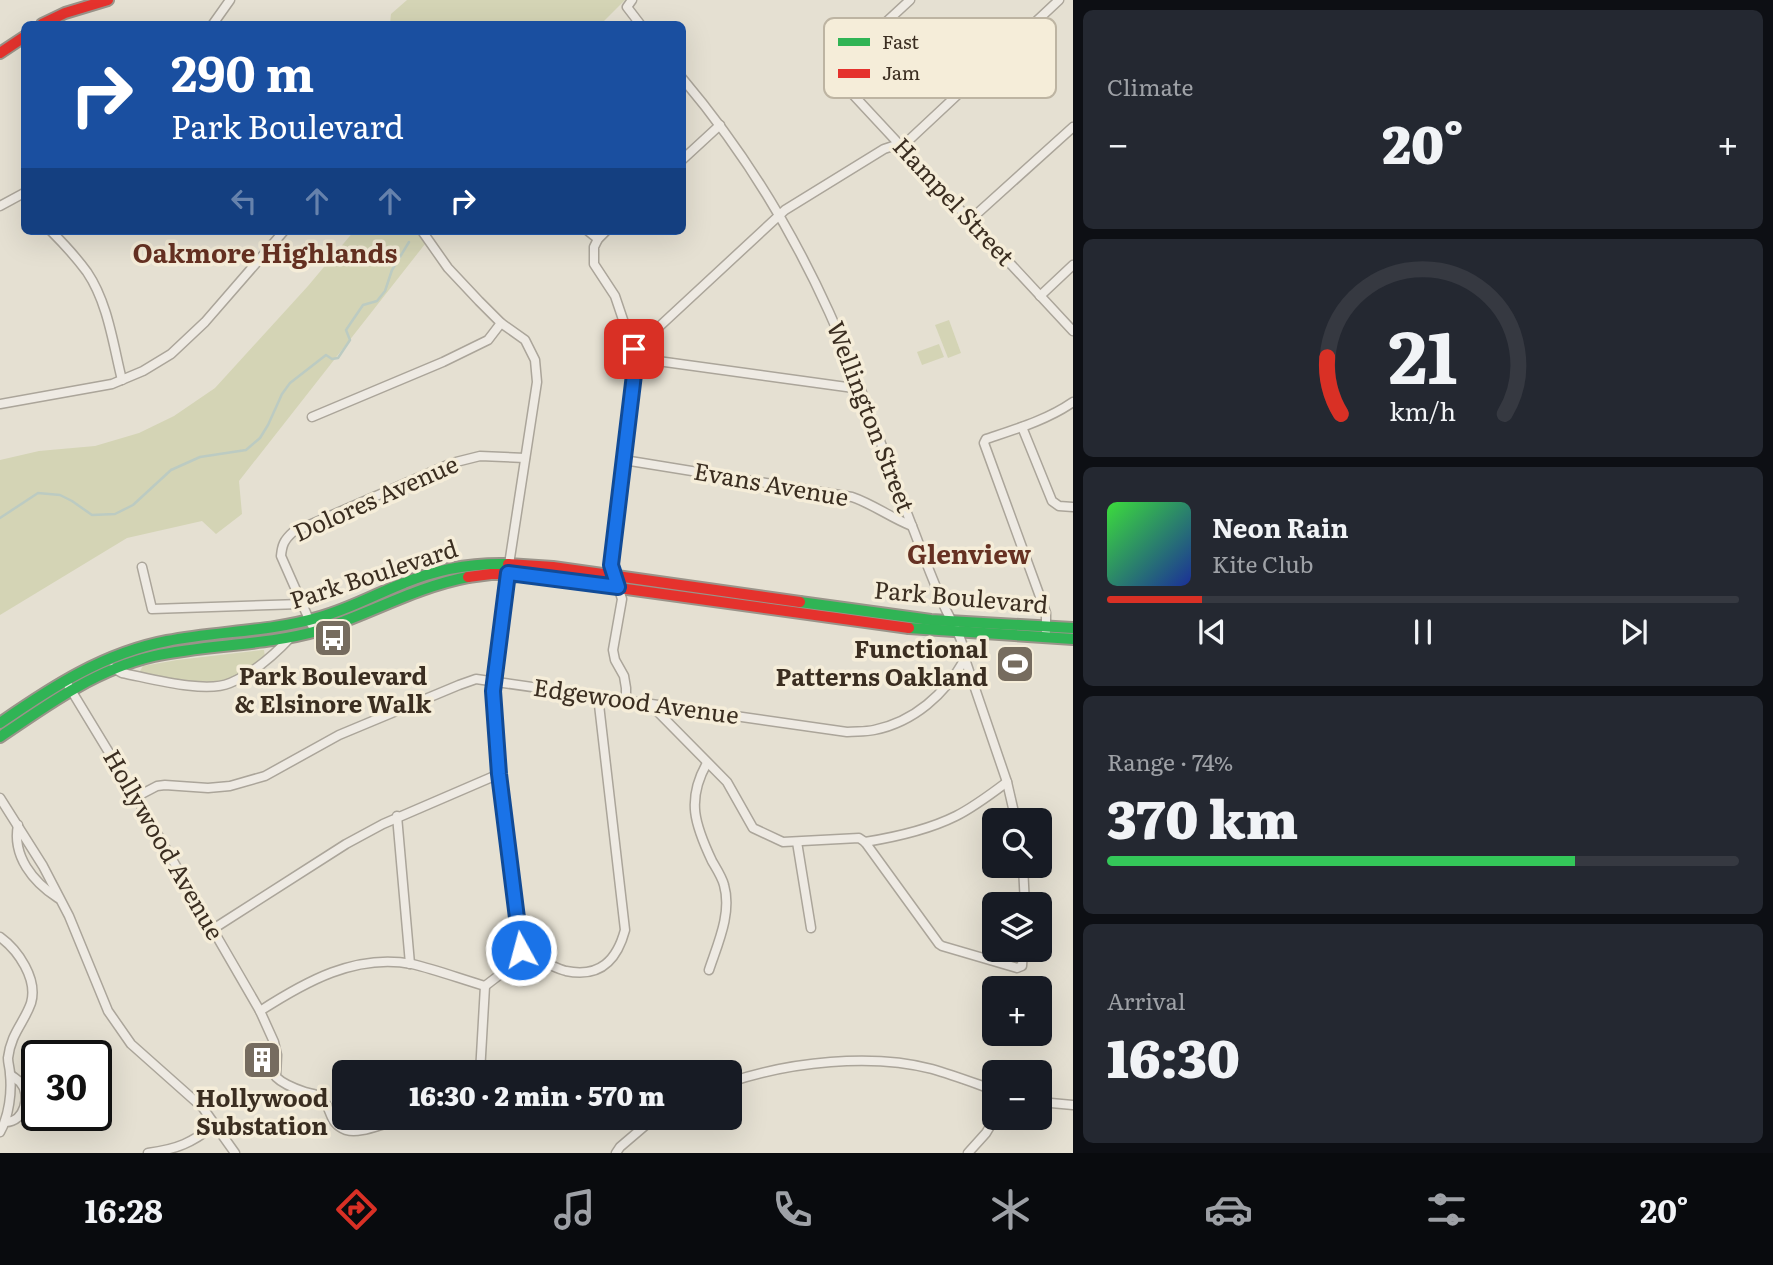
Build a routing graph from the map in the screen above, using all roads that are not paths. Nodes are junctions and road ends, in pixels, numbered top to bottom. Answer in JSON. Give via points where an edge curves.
{"nodes":[{"id":1,"x":108,"y":0,"type":"edge"},
{"id":2,"x":230,"y":0,"type":"edge"},
{"id":3,"x":910,"y":0,"type":"edge"},
{"id":4,"x":1059,"y":0,"type":"edge"},
{"id":5,"x":629,"y":4,"type":"edge"},
{"id":6,"x":890,"y":18,"type":"edge"},
{"id":7,"x":1040,"y":18,"type":"edge"},
{"id":8,"x":48,"y":21,"type":"edge"},
{"id":9,"x":216,"y":21,"type":"edge"},
{"id":10,"x":638,"y":21,"type":"edge"},
{"id":11,"x":21,"y":39,"type":"edge"},
{"id":12,"x":0,"y":53,"type":"edge"},
{"id":13,"x":686,"y":83,"type":"edge"},
{"id":14,"x":856,"y":98,"type":"edge"},
{"id":15,"x":954,"y":98,"type":"edge"},
{"id":16,"x":720,"y":125,"type":"junction"},
{"id":17,"x":1073,"y":127,"type":"edge"},
{"id":18,"x":899,"y":144,"type":"junction"},
{"id":19,"x":686,"y":156,"type":"edge"},
{"id":20,"x":21,"y":196,"type":"edge"},
{"id":21,"x":0,"y":206,"type":"edge"},
{"id":22,"x":779,"y":215,"type":"junction"},
{"id":23,"x":971,"y":220,"type":"junction"},
{"id":24,"x":55,"y":235,"type":"edge"},
{"id":25,"x":281,"y":235,"type":"edge"},
{"id":26,"x":425,"y":235,"type":"edge"},
{"id":27,"x":594,"y":235,"type":"edge"},
{"id":28,"x":602,"y":235,"type":"edge"},
{"id":29,"x":598,"y":239,"type":"junction"},
{"id":30,"x":1073,"y":265,"type":"edge"},
{"id":31,"x":1040,"y":296,"type":"junction"},
{"id":32,"x":501,"y":323,"type":"junction"},
{"id":33,"x":1073,"y":331,"type":"edge"},
{"id":34,"x":635,"y":354,"type":"junction"},
{"id":35,"x":122,"y":380,"type":"junction"},
{"id":36,"x":861,"y":389,"type":"junction"},
{"id":37,"x":1073,"y":402,"type":"edge"},
{"id":38,"x":0,"y":404,"type":"edge"},
{"id":39,"x":312,"y":417,"type":"dead end"},
{"id":40,"x":1022,"y":427,"type":"junction"},
{"id":41,"x":525,"y":457,"type":"junction"},
{"id":42,"x":624,"y":460,"type":"junction"},
{"id":43,"x":1073,"y":507,"type":"edge"},
{"id":44,"x":912,"y":526,"type":"junction"},
{"id":45,"x":142,"y":567,"type":"dead end"},
{"id":46,"x":509,"y":568,"type":"junction"},
{"id":47,"x":616,"y":581,"type":"junction"},
{"id":48,"x":301,"y":604,"type":"junction"},
{"id":49,"x":309,"y":621,"type":"junction"},
{"id":50,"x":951,"y":621,"type":"junction"},
{"id":51,"x":1073,"y":628,"type":"edge"},
{"id":52,"x":314,"y":632,"type":"junction"},
{"id":53,"x":1046,"y":632,"type":"junction"},
{"id":54,"x":957,"y":633,"type":"junction"},
{"id":55,"x":292,"y":637,"type":"junction"},
{"id":56,"x":1073,"y":639,"type":"edge"},
{"id":57,"x":965,"y":659,"type":"junction"},
{"id":58,"x":113,"y":668,"type":"junction"},
{"id":59,"x":495,"y":681,"type":"junction"},
{"id":60,"x":68,"y":685,"type":"junction"},
{"id":61,"x":598,"y":696,"type":"junction"},
{"id":62,"x":626,"y":700,"type":"junction"},
{"id":63,"x":650,"y":704,"type":"junction"},
{"id":64,"x":0,"y":723,"type":"edge"},
{"id":65,"x":0,"y":737,"type":"edge"},
{"id":66,"x":707,"y":763,"type":"junction"},
{"id":67,"x":499,"y":774,"type":"junction"},
{"id":68,"x":1007,"y":782,"type":"junction"},
{"id":69,"x":136,"y":797,"type":"junction"},
{"id":70,"x":0,"y":798,"type":"edge"},
{"id":71,"x":1013,"y":808,"type":"edge"},
{"id":72,"x":397,"y":817,"type":"junction"},
{"id":73,"x":18,"y":825,"type":"junction"},
{"id":74,"x":797,"y":842,"type":"junction"},
{"id":75,"x":865,"y":842,"type":"junction"},
{"id":76,"x":61,"y":900,"type":"junction"},
{"id":77,"x":810,"y":928,"type":"dead end"},
{"id":78,"x":213,"y":929,"type":"junction"},
{"id":79,"x":0,"y":937,"type":"edge"},
{"id":80,"x":521,"y":950,"type":"junction"},
{"id":81,"x":982,"y":958,"type":"edge"},
{"id":82,"x":997,"y":962,"type":"edge"},
{"id":83,"x":1022,"y":962,"type":"edge"},
{"id":84,"x":410,"y":964,"type":"junction"},
{"id":85,"x":709,"y":970,"type":"dead end"},
{"id":86,"x":485,"y":986,"type":"junction"},
{"id":87,"x":260,"y":1011,"type":"junction"},
{"id":88,"x":481,"y":1060,"type":"edge"},
{"id":89,"x":11,"y":1075,"type":"junction"},
{"id":90,"x":742,"y":1077,"type":"edge"},
{"id":91,"x":982,"y":1086,"type":"edge"},
{"id":92,"x":1052,"y":1103,"type":"edge"},
{"id":93,"x":1073,"y":1105,"type":"edge"},
{"id":94,"x":332,"y":1119,"type":"edge"},
{"id":95,"x":6,"y":1122,"type":"junction"},
{"id":96,"x":215,"y":1125,"type":"junction"},
{"id":97,"x":640,"y":1130,"type":"edge"},
{"id":98,"x":988,"y":1130,"type":"edge"},
{"id":99,"x":0,"y":1132,"type":"edge"},
{"id":100,"x":148,"y":1153,"type":"edge"},
{"id":101,"x":235,"y":1153,"type":"edge"},
{"id":102,"x":615,"y":1153,"type":"edge"},
{"id":103,"x":968,"y":1153,"type":"edge"}],
"edges":[{"from":1,"to":8,"type":"main road"},
{"from":2,"to":9,"type":"street"},
{"from":3,"to":6,"type":"street","name":"Hampel Street"},
{"from":4,"to":7,"type":"street"},
{"from":5,"to":10,"type":"street"},
{"from":11,"to":12,"type":"main road"},
{"from":13,"to":16,"type":"street","name":"Wellington Street"},
{"from":14,"to":18,"type":"street","name":"Hampel Street"},
{"from":15,"to":18,"type":"street"},
{"from":16,"to":19,"type":"street"},
{"from":16,"to":22,"type":"street","name":"Wellington Street"},
{"from":17,"to":23,"type":"street"},
{"from":18,"to":22,"type":"street"},
{"from":18,"to":23,"type":"street","name":"Hampel Street"},
{"from":20,"to":21,"type":"street"},
{"from":22,"to":34,"type":"street"},
{"from":22,"to":36,"type":"street","name":"Wellington Street","via":[[829,312]]},
{"from":23,"to":31,"type":"street","name":"Hampel Street"},
{"from":24,"to":35,"type":"street","via":[[88,273],[103,302]]},
{"from":25,"to":35,"type":"street","via":[[171,354]]},
{"from":26,"to":32,"type":"street","via":[[448,268]]},
{"from":27,"to":29,"type":"street"},
{"from":28,"to":29,"type":"street"},
{"from":29,"to":34,"type":"street","via":[[594,264],[615,296]]},
{"from":30,"to":31,"type":"street"},
{"from":31,"to":33,"type":"street","name":"Hampel Street"},
{"from":32,"to":39,"type":"street","via":[[488,340]]},
{"from":32,"to":41,"type":"street","via":[[525,340],[535,360],[537,382]]},
{"from":34,"to":36,"type":"street"},
{"from":34,"to":42,"type":"street"},
{"from":35,"to":38,"type":"street"},
{"from":36,"to":44,"type":"street","name":"Wellington Street"},
{"from":37,"to":40,"type":"street"},
{"from":40,"to":43,"type":"street","via":[[1052,501]]},
{"from":40,"to":53,"type":"street","via":[[984,443],[1045,613]]},
{"from":41,"to":46,"type":"street"},
{"from":41,"to":48,"type":"street","name":"Dolores Avenue","via":[[480,456],[452,463],[293,532],[282,545],[281,556]]},
{"from":42,"to":44,"type":"street","name":"Evans Avenue","via":[[852,497]]},
{"from":42,"to":47,"type":"street","via":[[611,565]]},
{"from":44,"to":50,"type":"street","name":"Wellington Street"},
{"from":45,"to":48,"type":"street","via":[[152,609]]},
{"from":46,"to":47,"type":"main road","name":"Park Boulevard"},
{"from":46,"to":49,"type":"main road","name":"Park Boulevard","via":[[486,563],[443,570]]},
{"from":46,"to":52,"type":"main road","name":"Park Boulevard","via":[[446,581]]},
{"from":46,"to":59,"type":"street"},
{"from":47,"to":50,"type":"main road","name":"Park Boulevard"},
{"from":47,"to":54,"type":"main road","name":"Park Boulevard"},
{"from":47,"to":62,"type":"street","via":[[622,599],[613,650],[624,676]]},
{"from":48,"to":49,"type":"street","name":"Dolores Avenue"},
{"from":49,"to":52,"type":"street","name":"Dolores Avenue"},
{"from":49,"to":60,"type":"main road","name":"Park Boulevard","via":[[146,645],[93,664]]},
{"from":50,"to":53,"type":"main road","name":"Park Boulevard"},
{"from":50,"to":54,"type":"street","name":"Wellington Street"},
{"from":51,"to":53,"type":"main road","name":"Park Boulevard"},
{"from":52,"to":55,"type":"main road","name":"Park Boulevard"},
{"from":53,"to":54,"type":"main road","name":"Park Boulevard"},
{"from":53,"to":56,"type":"main road","name":"Park Boulevard"},
{"from":54,"to":57,"type":"street","name":"Wellington Street"},
{"from":55,"to":58,"type":"main road","name":"Park Boulevard","via":[[155,655]]},
{"from":55,"to":58,"type":"street","name":"Park Boulevard","via":[[272,657],[216,687],[200,688]]},
{"from":57,"to":63,"type":"street","name":"Edgewood Avenue","via":[[929,704],[891,726],[871,731],[847,732]]},
{"from":57,"to":68,"type":"street","name":"Wellington Street"},
{"from":58,"to":60,"type":"main road","name":"Park Boulevard"},
{"from":59,"to":61,"type":"street","name":"Edgewood Avenue"},
{"from":59,"to":67,"type":"street"},
{"from":59,"to":69,"type":"street","name":"Edgewood Avenue","via":[[476,679],[459,685],[339,735],[247,782],[208,788],[165,785]]},
{"from":60,"to":64,"type":"main road","name":"Park Boulevard"},
{"from":60,"to":65,"type":"main road","name":"Park Boulevard"},
{"from":60,"to":69,"type":"street","name":"Hollywood Avenue"},
{"from":61,"to":62,"type":"street","name":"Edgewood Avenue"},
{"from":61,"to":80,"type":"street","via":[[625,930],[620,947],[600,968],[584,973],[564,970]]},
{"from":62,"to":63,"type":"street","name":"Edgewood Avenue"},
{"from":63,"to":66,"type":"street"},
{"from":66,"to":74,"type":"street","via":[[727,782],[753,828],[783,842]]},
{"from":66,"to":85,"type":"street","via":[[695,792],[696,820],[724,885],[727,912]]},
{"from":67,"to":72,"type":"street"},
{"from":67,"to":80,"type":"street"},
{"from":68,"to":71,"type":"street","name":"Wellington Street"},
{"from":68,"to":75,"type":"street","via":[[956,816],[920,830]]},
{"from":69,"to":78,"type":"street","name":"Hollywood Avenue"},
{"from":70,"to":73,"type":"street"},
{"from":72,"to":78,"type":"street"},
{"from":72,"to":84,"type":"street"},
{"from":73,"to":76,"type":"street"},
{"from":73,"to":76,"type":"street","via":[[15,838],[26,867]]},
{"from":74,"to":75,"type":"street","via":[[859,838]]},
{"from":74,"to":77,"type":"street"},
{"from":75,"to":81,"type":"street","via":[[939,944]]},
{"from":76,"to":96,"type":"street","via":[[108,1011],[131,1044],[203,1108]]},
{"from":78,"to":87,"type":"street","name":"Hollywood Avenue"},
{"from":79,"to":89,"type":"street","via":[[22,962],[32,993],[10,1049]]},
{"from":80,"to":86,"type":"street"},
{"from":82,"to":83,"type":"street","via":[[1017,968]]},
{"from":84,"to":86,"type":"street"},
{"from":84,"to":87,"type":"street","via":[[373,962],[332,971]]},
{"from":86,"to":88,"type":"street"},
{"from":87,"to":94,"type":"street","name":"Hollywood Avenue","via":[[274,1042],[276,1077],[324,1100]]},
{"from":89,"to":95,"type":"street"},
{"from":89,"to":95,"type":"street","via":[[25,1091],[26,1103],[21,1115]]},
{"from":90,"to":91,"type":"street","via":[[851,1060],[932,1069]]},
{"from":92,"to":93,"type":"street"},
{"from":95,"to":99,"type":"street"},
{"from":96,"to":100,"type":"street","via":[[193,1141]]},
{"from":96,"to":101,"type":"street"},
{"from":97,"to":102,"type":"street"},
{"from":98,"to":103,"type":"street"}]}
